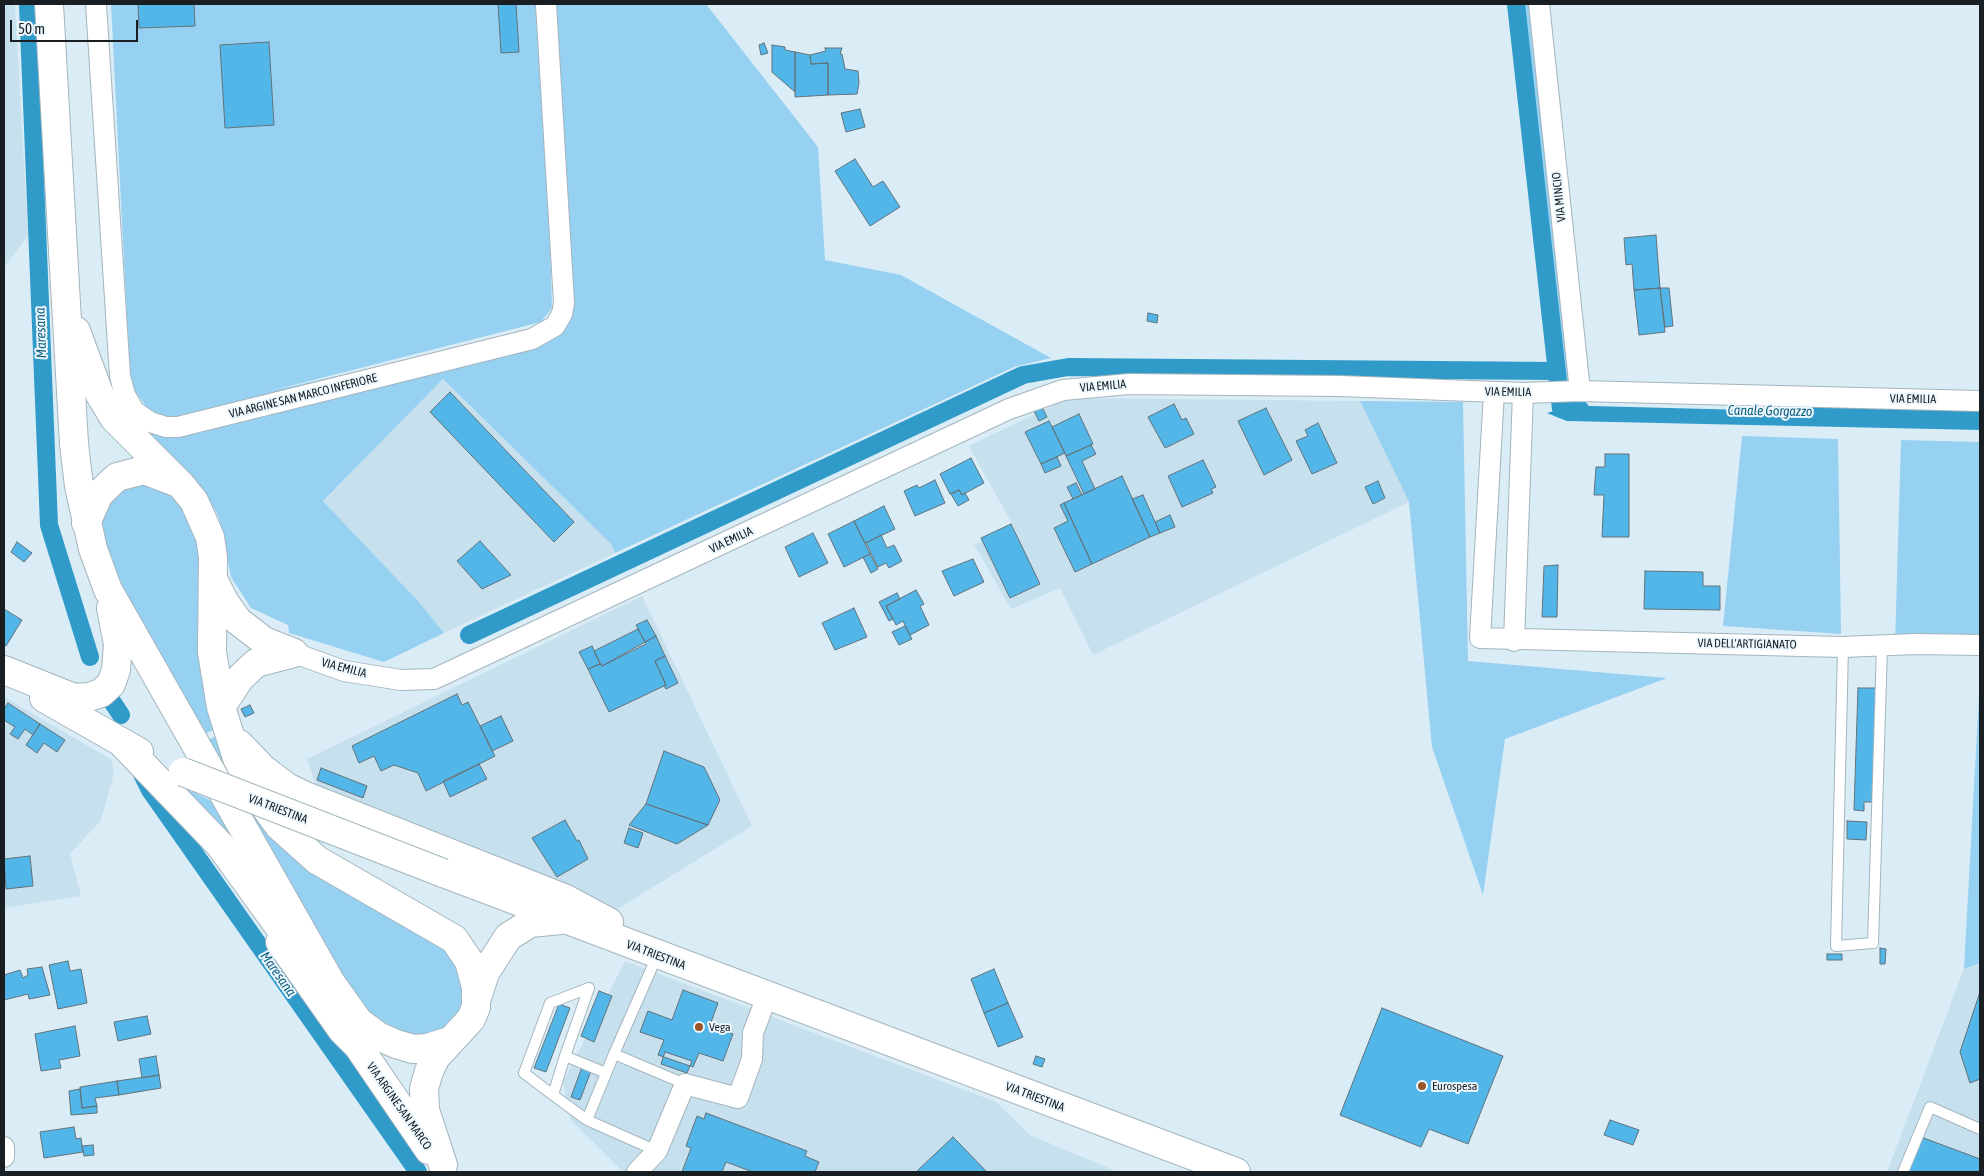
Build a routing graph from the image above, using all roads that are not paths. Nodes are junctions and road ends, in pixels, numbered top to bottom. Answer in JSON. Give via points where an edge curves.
{"nodes":[{"id":1,"x":49,"y":4,"type":"edge"},
{"id":2,"x":96,"y":4,"type":"edge"},
{"id":3,"x":546,"y":4,"type":"edge"},
{"id":4,"x":1538,"y":4,"type":"edge"},
{"id":5,"x":67,"y":301,"type":"junction"},
{"id":6,"x":1494,"y":392,"type":"junction"},
{"id":7,"x":1564,"y":392,"type":"junction"},
{"id":8,"x":1523,"y":394,"type":"junction"},
{"id":9,"x":1980,"y":401,"type":"edge"},
{"id":10,"x":181,"y":485,"type":"junction"},
{"id":11,"x":86,"y":523,"type":"junction"},
{"id":12,"x":213,"y":578,"type":"junction"},
{"id":13,"x":108,"y":590,"type":"junction"},
{"id":14,"x":1514,"y":641,"type":"junction"},
{"id":15,"x":1980,"y":645,"type":"edge"},
{"id":16,"x":1882,"y":646,"type":"junction"},
{"id":17,"x":1843,"y":647,"type":"junction"},
{"id":18,"x":294,"y":653,"type":"junction"},
{"id":19,"x":4,"y":672,"type":"edge"},
{"id":20,"x":225,"y":720,"type":"junction"},
{"id":21,"x":123,"y":744,"type":"junction"},
{"id":22,"x":563,"y":920,"type":"junction"},
{"id":23,"x":657,"y":955,"type":"junction"},
{"id":24,"x":694,"y":969,"type":"junction"},
{"id":25,"x":767,"y":996,"type":"junction"},
{"id":26,"x":477,"y":998,"type":"junction"},
{"id":27,"x":352,"y":1022,"type":"junction"},
{"id":28,"x":450,"y":1041,"type":"junction"},
{"id":29,"x":614,"y":1054,"type":"junction"},
{"id":30,"x":565,"y":1056,"type":"junction"},
{"id":31,"x":606,"y":1073,"type":"junction"},
{"id":32,"x":685,"y":1084,"type":"junction"},
{"id":33,"x":553,"y":1095,"type":"junction"},
{"id":34,"x":587,"y":1120,"type":"junction"},
{"id":35,"x":1980,"y":1129,"type":"edge"},
{"id":36,"x":4,"y":1147,"type":"edge"},
{"id":37,"x":656,"y":1151,"type":"junction"},
{"id":38,"x":4,"y":1157,"type":"edge"},
{"id":39,"x":445,"y":1169,"type":"edge"},
{"id":40,"x":637,"y":1172,"type":"edge"},
{"id":41,"x":1233,"y":1172,"type":"edge"},
{"id":42,"x":1903,"y":1172,"type":"edge"}],
"edges":[{"from":1,"to":5,"type":"street"},
{"from":2,"to":3,"type":"street","name":"VIA ARGINE SAN MARCO INFERIORE","via":[[120,376],[134,411],[150,422],[178,427],[532,339],[555,326],[564,302]]},
{"from":4,"to":7,"type":"street","name":"VIA MINCIO"},
{"from":5,"to":10,"type":"street","via":[[86,361],[114,418]]},
{"from":5,"to":11,"type":"street","via":[[74,444]]},
{"from":6,"to":8,"type":"street","name":"VIA EMILIA"},
{"from":6,"to":14,"type":"street","name":"VIA DELL'ARTIGIANATO","via":[[1480,638]]},
{"from":6,"to":18,"type":"street","name":"VIA EMILIA","via":[[1340,386],[1139,384],[1063,390],[1009,409],[434,679],[401,680],[344,671]]},
{"from":7,"to":8,"type":"street","name":"VIA EMILIA"},
{"from":7,"to":9,"type":"street","name":"VIA EMILIA"},
{"from":8,"to":14,"type":"street"},
{"from":10,"to":11,"type":"street","via":[[144,470],[117,477],[99,494]]},
{"from":10,"to":12,"type":"street","via":[[194,500],[210,537]]},
{"from":11,"to":13,"type":"street"},
{"from":12,"to":18,"type":"street","via":[[238,621],[264,641]]},
{"from":12,"to":20,"type":"street","via":[[212,652]]},
{"from":13,"to":19,"type":"street","via":[[118,644],[116,670],[111,684],[101,694],[74,698]]},
{"from":13,"to":27,"type":"street"},
{"from":14,"to":17,"type":"street","name":"VIA DELL'ARTIGIANATO"},
{"from":15,"to":16,"type":"street","name":"VIA DELL'ARTIGIANATO"},
{"from":16,"to":17,"type":"street","name":"VIA DELL'ARTIGIANATO"},
{"from":16,"to":17,"type":"lane","via":[[1873,943],[1836,946]]},
{"from":18,"to":20,"type":"street","via":[[256,663],[240,678]]},
{"from":19,"to":21,"type":"street","name":"VIA TRIESTINA"},
{"from":20,"to":24,"type":"street","via":[[263,769],[287,787],[566,898]]},
{"from":20,"to":26,"type":"street","via":[[237,758],[258,798],[279,826],[317,860],[454,939],[469,961]]},
{"from":21,"to":22,"type":"street","name":"VIA TRIESTINA","bridge":true,"via":[[183,772]]},
{"from":21,"to":27,"type":"street","via":[[220,845],[325,990]]},
{"from":22,"to":23,"type":"street","name":"VIA TRIESTINA"},
{"from":22,"to":26,"type":"street","via":[[530,923],[508,937],[485,973]]},
{"from":23,"to":24,"type":"street","name":"VIA TRIESTINA"},
{"from":23,"to":29,"type":"lane"},
{"from":24,"to":25,"type":"street","name":"VIA TRIESTINA"},
{"from":25,"to":32,"type":"street","via":[[753,1033],[752,1059],[738,1098]]},
{"from":25,"to":41,"type":"street","name":"VIA TRIESTINA"},
{"from":26,"to":28,"type":"street","via":[[471,1019]]},
{"from":27,"to":28,"type":"street","via":[[413,1049]]},
{"from":27,"to":39,"type":"street","name":"VIA ARGINE SAN MARCO","via":[[421,1141]]},
{"from":28,"to":39,"type":"street","via":[[436,1058],[424,1089],[425,1110]]},
{"from":29,"to":31,"type":"lane"},
{"from":29,"to":32,"type":"lane"},
{"from":30,"to":31,"type":"lane"},
{"from":30,"to":33,"type":"lane"},
{"from":30,"to":33,"type":"lane","via":[[588,988],[550,1003],[524,1073]]},
{"from":31,"to":34,"type":"lane"},
{"from":32,"to":37,"type":"street"},
{"from":33,"to":34,"type":"lane"},
{"from":34,"to":37,"type":"lane"},
{"from":35,"to":42,"type":"lane","via":[[1930,1107]]},
{"from":36,"to":38,"type":"street"},
{"from":37,"to":40,"type":"street"}]}
